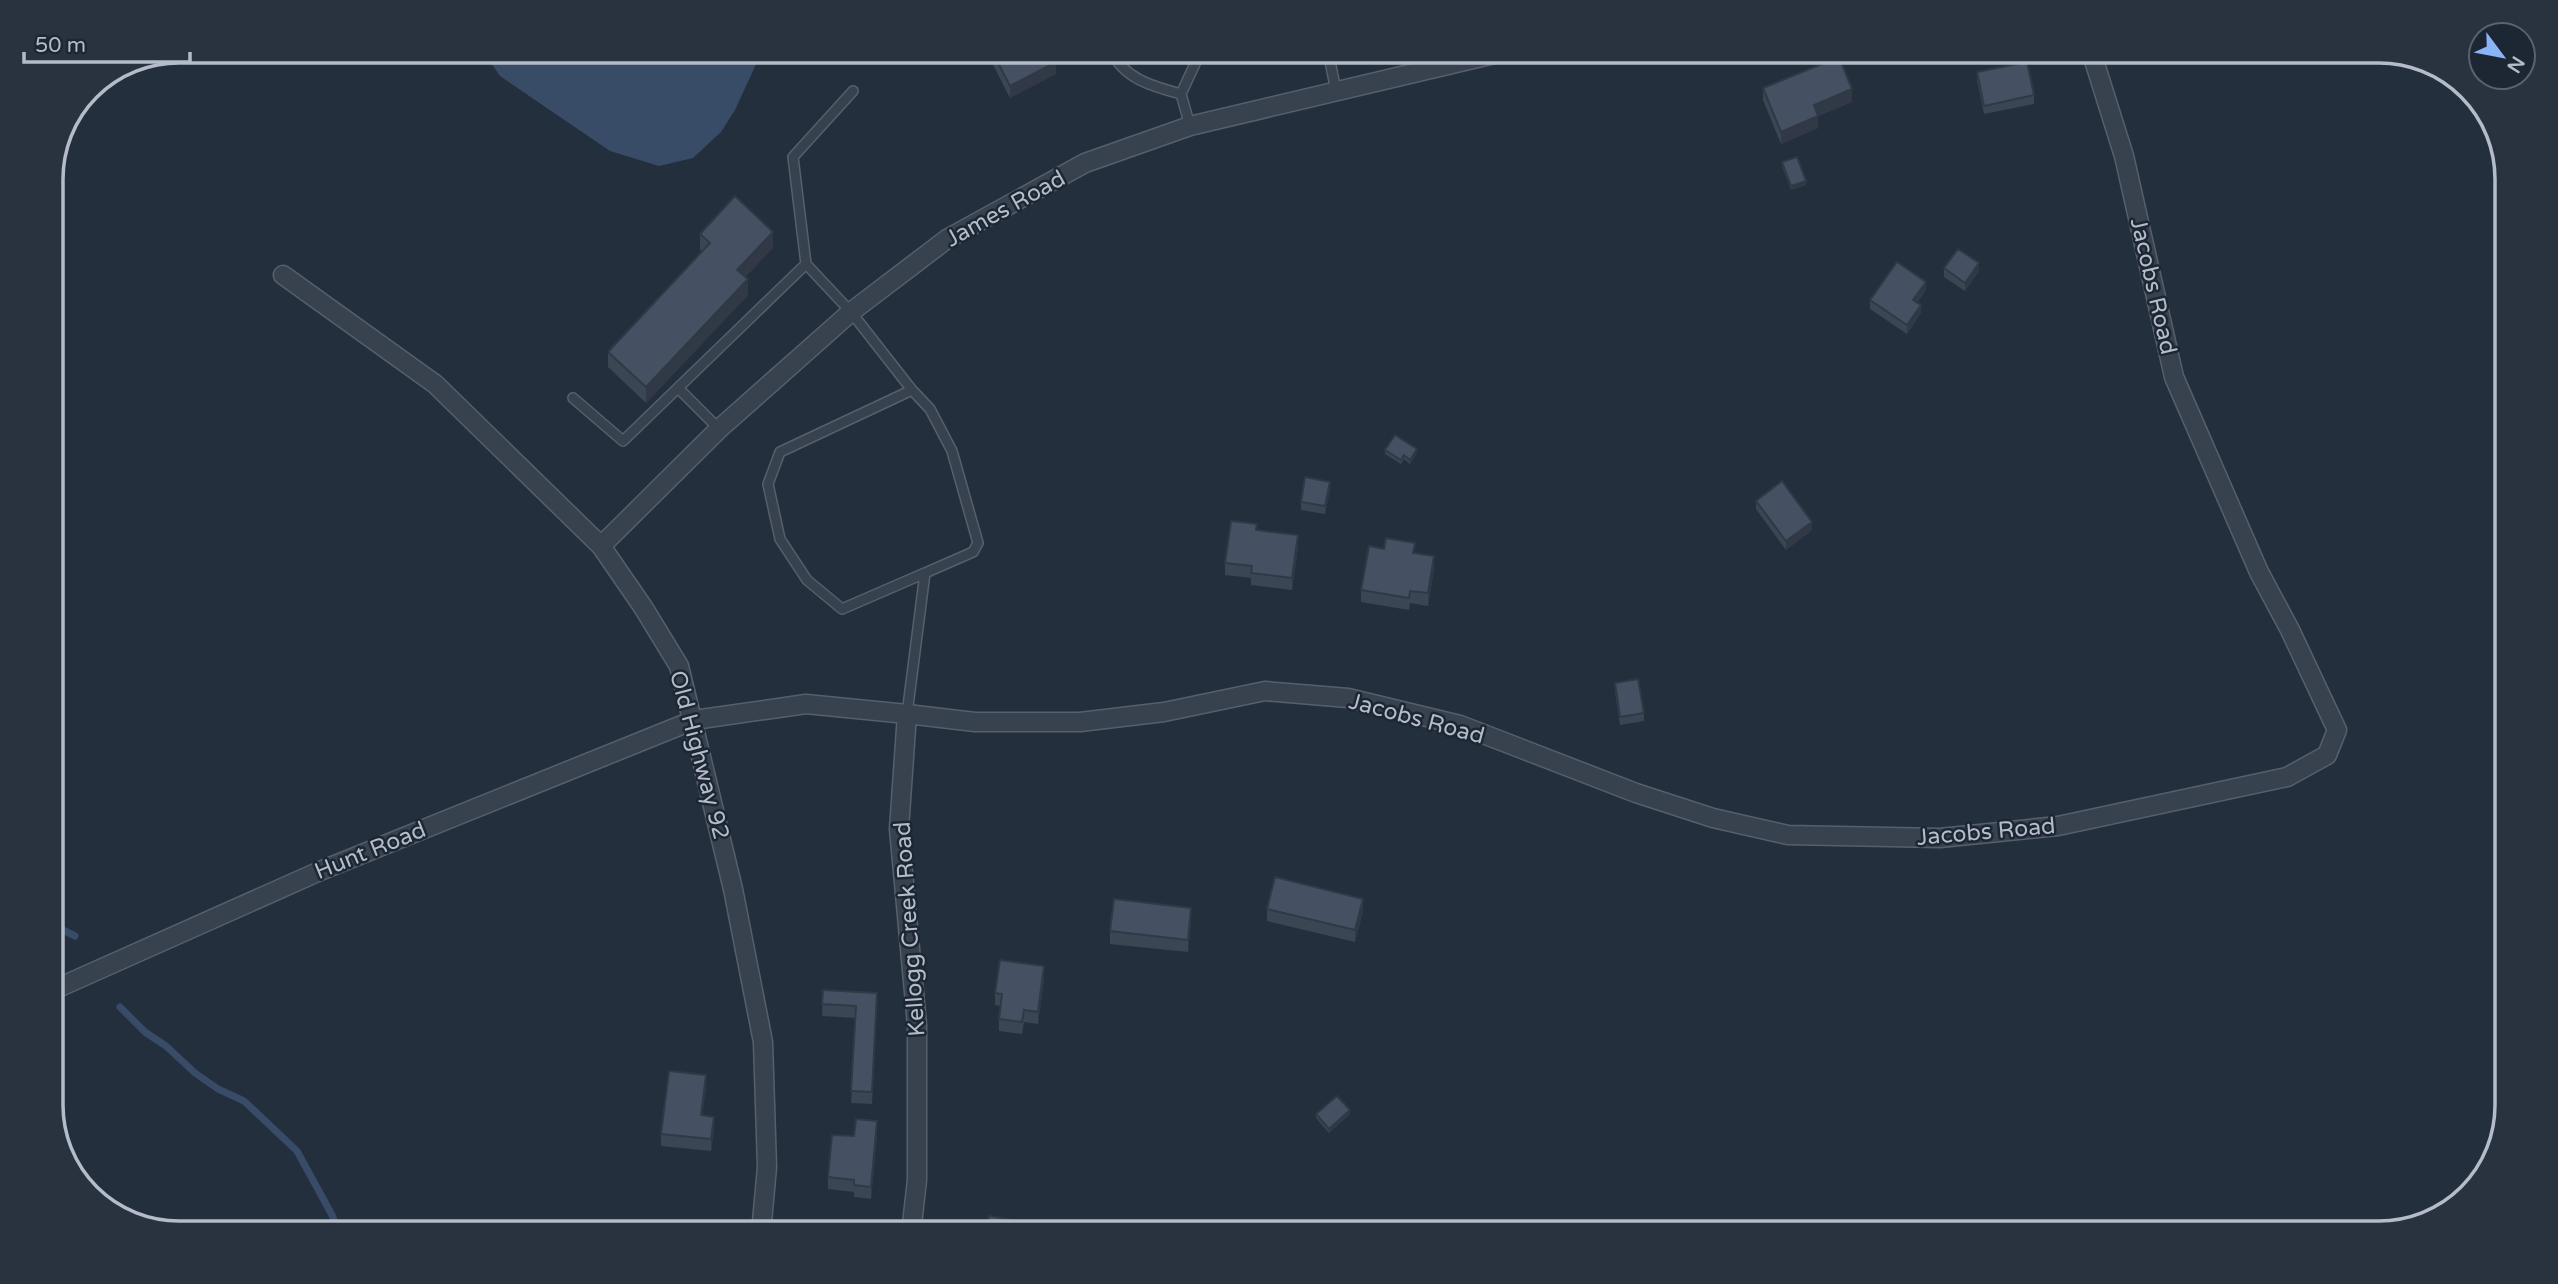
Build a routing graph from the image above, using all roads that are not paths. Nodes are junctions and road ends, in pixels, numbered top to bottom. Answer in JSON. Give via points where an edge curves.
{"nodes":[{"id":1,"x":1119,"y":63,"type":"edge"},
{"id":2,"x":1195,"y":63,"type":"edge"},
{"id":3,"x":1330,"y":63,"type":"edge"},
{"id":4,"x":1456,"y":63,"type":"edge"},
{"id":5,"x":2095,"y":63,"type":"edge"},
{"id":6,"x":853,"y":91,"type":"dead end"},
{"id":7,"x":1336,"y":91,"type":"junction"},
{"id":8,"x":1181,"y":94,"type":"junction"},
{"id":9,"x":1190,"y":126,"type":"junction"},
{"id":10,"x":806,"y":264,"type":"junction"},
{"id":11,"x":283,"y":275,"type":"dead end"},
{"id":12,"x":851,"y":312,"type":"junction"},
{"id":13,"x":679,"y":389,"type":"junction"},
{"id":14,"x":912,"y":390,"type":"junction"},
{"id":15,"x":573,"y":398,"type":"dead end"},
{"id":16,"x":719,"y":429,"type":"junction"},
{"id":17,"x":601,"y":546,"type":"junction"},
{"id":18,"x":925,"y":573,"type":"junction"},
{"id":19,"x":907,"y":714,"type":"junction"},
{"id":20,"x":694,"y":720,"type":"junction"},
{"id":21,"x":63,"y":985,"type":"edge"},
{"id":22,"x":762,"y":1221,"type":"edge"},
{"id":23,"x":912,"y":1221,"type":"edge"}],
"edges":[{"from":1,"to":8,"type":"lane","via":[[1141,82]]},
{"from":2,"to":8,"type":"lane"},
{"from":3,"to":7,"type":"lane"},
{"from":4,"to":7,"type":"street","name":"James Road"},
{"from":5,"to":19,"type":"street","name":"Jacobs Road","via":[[2124,156],[2174,377],[2259,572],[2337,730],[2327,755],[2287,777],[2058,826],[1940,838],[1788,835],[1661,801],[1460,725],[1348,698],[1265,691],[1164,712],[1080,722],[975,722]]},
{"from":6,"to":10,"type":"lane","via":[[793,157]]},
{"from":7,"to":9,"type":"street","name":"James Road"},
{"from":8,"to":9,"type":"lane"},
{"from":9,"to":12,"type":"street","name":"James Road","via":[[1085,163],[1004,207],[947,239]]},
{"from":10,"to":12,"type":"lane"},
{"from":10,"to":13,"type":"lane"},
{"from":11,"to":17,"type":"street","name":"Old Highway 92","via":[[435,384]]},
{"from":12,"to":14,"type":"lane"},
{"from":12,"to":16,"type":"street","name":"James Road"},
{"from":13,"to":15,"type":"lane","via":[[623,441]]},
{"from":13,"to":16,"type":"lane"},
{"from":14,"to":18,"type":"lane","via":[[930,409],[952,451],[978,543],[973,552]]},
{"from":14,"to":18,"type":"lane","via":[[780,452],[768,484],[780,539],[807,580],[842,609]]},
{"from":16,"to":17,"type":"street","name":"James Road"},
{"from":17,"to":20,"type":"street","name":"Old Highway 92","via":[[678,666]]},
{"from":18,"to":19,"type":"lane"},
{"from":19,"to":20,"type":"street","via":[[806,704]]},
{"from":19,"to":23,"type":"street","name":"Kellogg Creek Road","via":[[899,830],[917,1025],[917,1180]]},
{"from":20,"to":21,"type":"street","name":"Hunt Road","via":[[320,871]]},
{"from":20,"to":22,"type":"street","name":"Old Highway 92","via":[[763,1042],[766,1167]]}]}
